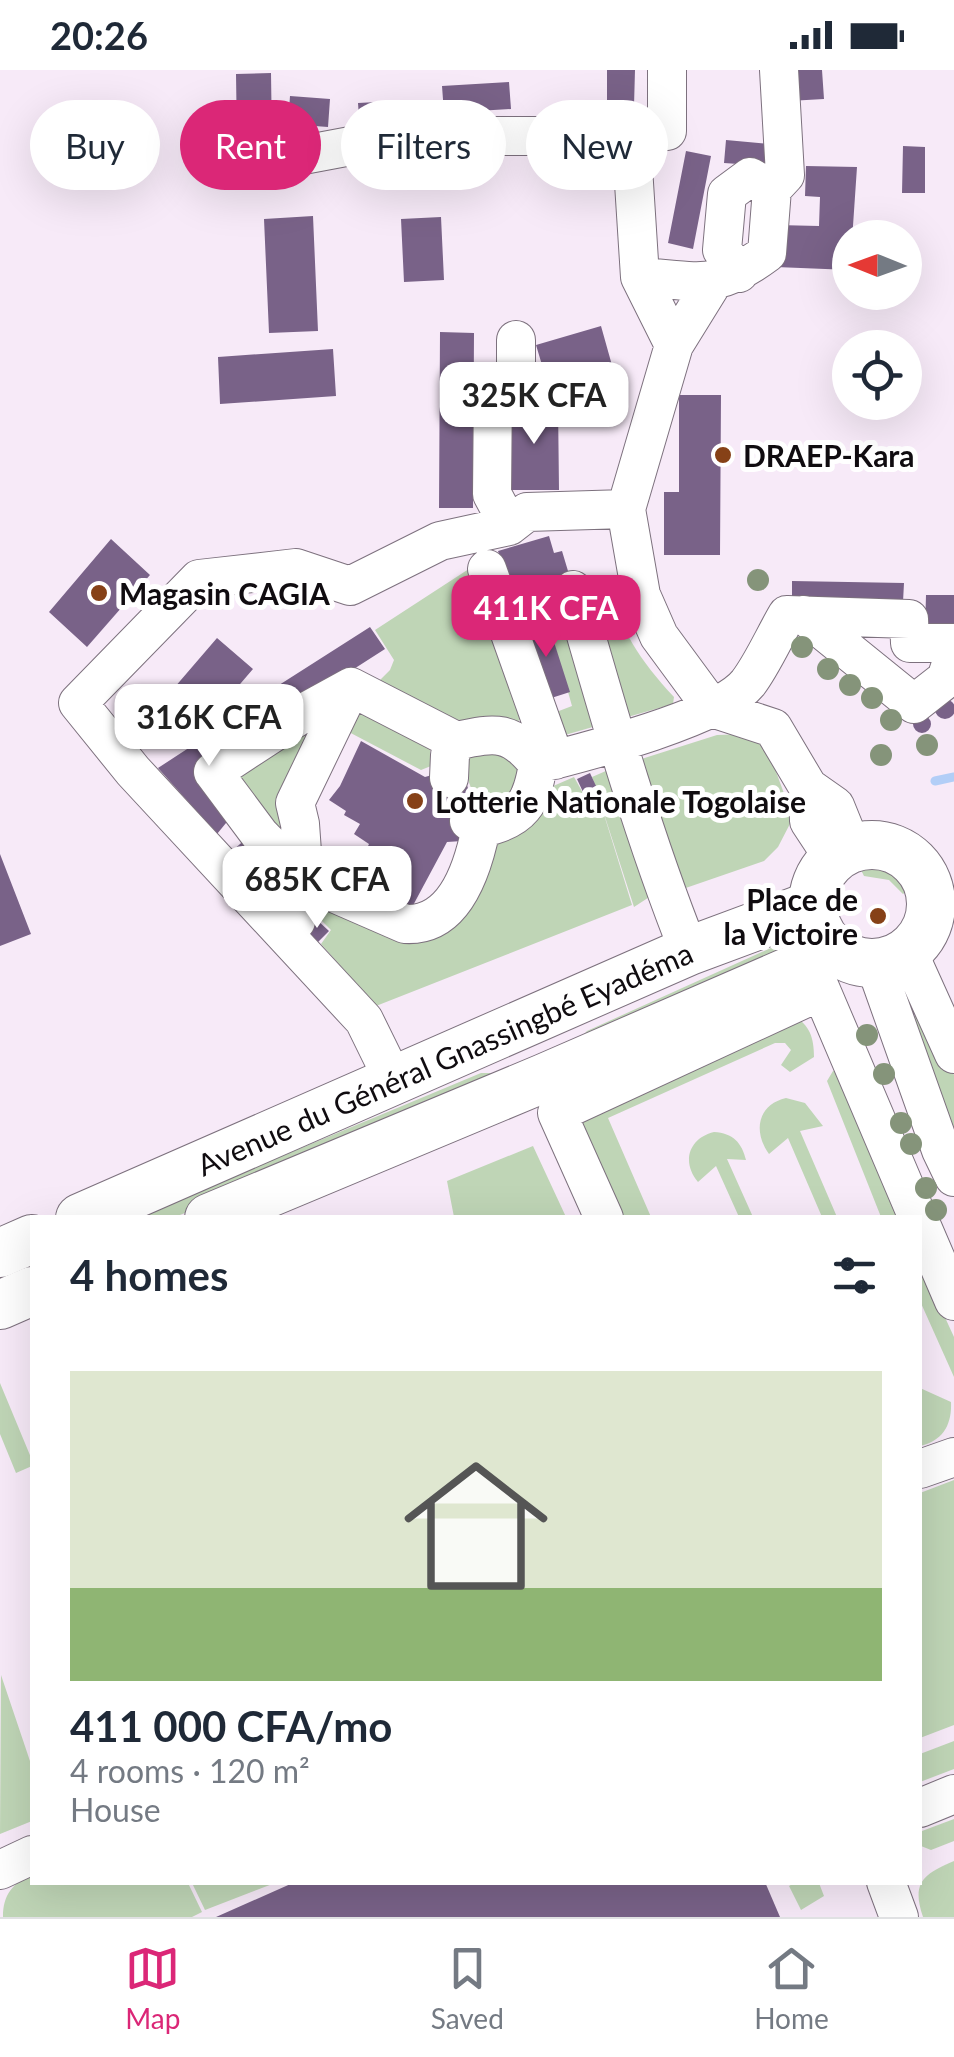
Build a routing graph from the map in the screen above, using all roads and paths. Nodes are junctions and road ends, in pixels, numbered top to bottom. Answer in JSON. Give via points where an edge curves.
{"nodes":[{"id":1,"x":667,"y":70,"type":"edge"},
{"id":2,"x":779,"y":70,"type":"edge"},
{"id":3,"x":667,"y":100,"type":"edge"},
{"id":4,"x":526,"y":136,"type":"edge"},
{"id":5,"x":321,"y":152,"type":"edge"},
{"id":6,"x":634,"y":190,"type":"edge"},
{"id":7,"x":640,"y":277,"type":"junction"},
{"id":8,"x":726,"y":278,"type":"junction"},
{"id":9,"x":516,"y":340,"type":"dead end"},
{"id":10,"x":674,"y":345,"type":"junction"},
{"id":11,"x":626,"y":509,"type":"junction"},
{"id":12,"x":509,"y":526,"type":"junction"},
{"id":13,"x":488,"y":569,"type":"dead end"},
{"id":14,"x":572,"y":590,"type":"dead end"},
{"id":15,"x":804,"y":616,"type":"junction"},
{"id":16,"x":954,"y":644,"type":"edge"},
{"id":17,"x":954,"y":654,"type":"edge"},
{"id":18,"x":350,"y":687,"type":"junction"},
{"id":19,"x":712,"y":708,"type":"junction"},
{"id":20,"x":456,"y":740,"type":"junction"},
{"id":21,"x":617,"y":744,"type":"junction"},
{"id":22,"x":547,"y":762,"type":"junction"},
{"id":23,"x":449,"y":778,"type":"dead end"},
{"id":24,"x":933,"y":852,"type":"edge"},
{"id":25,"x":843,"y":853,"type":"junction"},
{"id":26,"x":304,"y":880,"type":"junction"},
{"id":27,"x":943,"y":901,"type":"edge"},
{"id":28,"x":813,"y":904,"type":"junction"},
{"id":29,"x":282,"y":931,"type":"junction"},
{"id":30,"x":689,"y":951,"type":"junction"},
{"id":31,"x":850,"y":964,"type":"junction"},
{"id":32,"x":525,"y":1024,"type":"junction"},
{"id":33,"x":954,"y":1054,"type":"edge"},
{"id":34,"x":393,"y":1079,"type":"junction"},
{"id":35,"x":551,"y":1095,"type":"junction"},
{"id":36,"x":954,"y":1176,"type":"edge"},
{"id":37,"x":87,"y":1215,"type":"edge"},
{"id":38,"x":217,"y":1215,"type":"edge"},
{"id":39,"x":603,"y":1215,"type":"edge"},
{"id":40,"x":918,"y":1215,"type":"edge"},
{"id":41,"x":922,"y":1227,"type":"edge"},
{"id":42,"x":30,"y":1239,"type":"edge"},
{"id":43,"x":0,"y":1253,"type":"edge"},
{"id":44,"x":30,"y":1292,"type":"edge"},
{"id":45,"x":954,"y":1301,"type":"edge"},
{"id":46,"x":0,"y":1304,"type":"edge"},
{"id":47,"x":954,"y":1456,"type":"edge"},
{"id":48,"x":922,"y":1469,"type":"edge"},
{"id":49,"x":954,"y":1794,"type":"edge"},
{"id":50,"x":922,"y":1807,"type":"edge"},
{"id":51,"x":30,"y":1856,"type":"edge"},
{"id":52,"x":0,"y":1870,"type":"edge"},
{"id":53,"x":887,"y":1885,"type":"edge"},
{"id":54,"x":899,"y":1917,"type":"edge"}],
"edges":[{"from":1,"to":3,"type":"street"},
{"from":2,"to":8,"type":"street","via":[[785,175],[772,188],[767,253]]},
{"from":4,"to":5,"type":"street","via":[[404,136]]},
{"from":6,"to":7,"type":"street"},
{"from":7,"to":8,"type":"street"},
{"from":7,"to":10,"type":"street"},
{"from":8,"to":10,"type":"street"},
{"from":9,"to":12,"type":"street","via":[[516,386],[492,385],[492,494]]},
{"from":10,"to":11,"type":"street"},
{"from":11,"to":12,"type":"street","via":[[526,512]]},
{"from":11,"to":19,"type":"street","via":[[641,594],[659,636]]},
{"from":12,"to":29,"type":"street","via":[[440,541],[350,586],[296,568],[199,579],[78,702]]},
{"from":13,"to":22,"type":"street"},
{"from":14,"to":21,"type":"street"},
{"from":15,"to":16,"type":"street","via":[[909,619],[910,643]]},
{"from":15,"to":17,"type":"street","via":[[914,704],[946,679]]},
{"from":15,"to":19,"type":"street","via":[[787,615],[746,685]]},
{"from":18,"to":20,"type":"street"},
{"from":18,"to":26,"type":"street","via":[[295,803]]},
{"from":18,"to":26,"type":"street","via":[[213,772]]},
{"from":19,"to":21,"type":"street"},
{"from":19,"to":25,"type":"street","via":[[773,728],[808,787],[835,806]]},
{"from":20,"to":22,"type":"street","via":[[510,737]]},
{"from":20,"to":23,"type":"street"},
{"from":21,"to":22,"type":"street"},
{"from":21,"to":30,"type":"street"},
{"from":22,"to":26,"type":"street","via":[[524,809],[493,826],[475,825],[475,856],[449,908],[420,925]]},
{"from":24,"to":25,"type":"main road","via":[[884,846]]},
{"from":24,"to":27,"type":"main road","via":[[929,888]]},
{"from":25,"to":28,"type":"main road","via":[[822,872]]},
{"from":26,"to":29,"type":"street","via":[[296,921]]},
{"from":27,"to":31,"type":"main road","via":[[920,939]]},
{"from":28,"to":30,"type":"main road","name":"Avenue du Général Gnassingbé Eyadéma"},
{"from":28,"to":31,"type":"main road","via":[[824,938]]},
{"from":29,"to":34,"type":"street","via":[[364,1020]]},
{"from":30,"to":32,"type":"main road","name":"Avenue du Général Gnassingbé Eyadéma"},
{"from":31,"to":33,"type":"street"},
{"from":31,"to":35,"type":"main road","name":"Avenue du Général Gnassingbé Eyadéma"},
{"from":31,"to":36,"type":"street"},
{"from":31,"to":40,"type":"street"},
{"from":32,"to":34,"type":"main road","name":"Avenue du Général Gnassingbé Eyadéma"},
{"from":32,"to":35,"type":"main road"},
{"from":34,"to":37,"type":"main road","name":"Avenue du Général Gnassingbé Eyadéma"},
{"from":35,"to":38,"type":"main road","name":"Avenue du Général Gnassingbé Eyadéma"},
{"from":35,"to":39,"type":"street"},
{"from":41,"to":45,"type":"street"},
{"from":42,"to":43,"type":"main road"},
{"from":44,"to":46,"type":"main road"},
{"from":47,"to":48,"type":"street"},
{"from":49,"to":50,"type":"street"},
{"from":51,"to":52,"type":"street"},
{"from":53,"to":54,"type":"street"}]}
